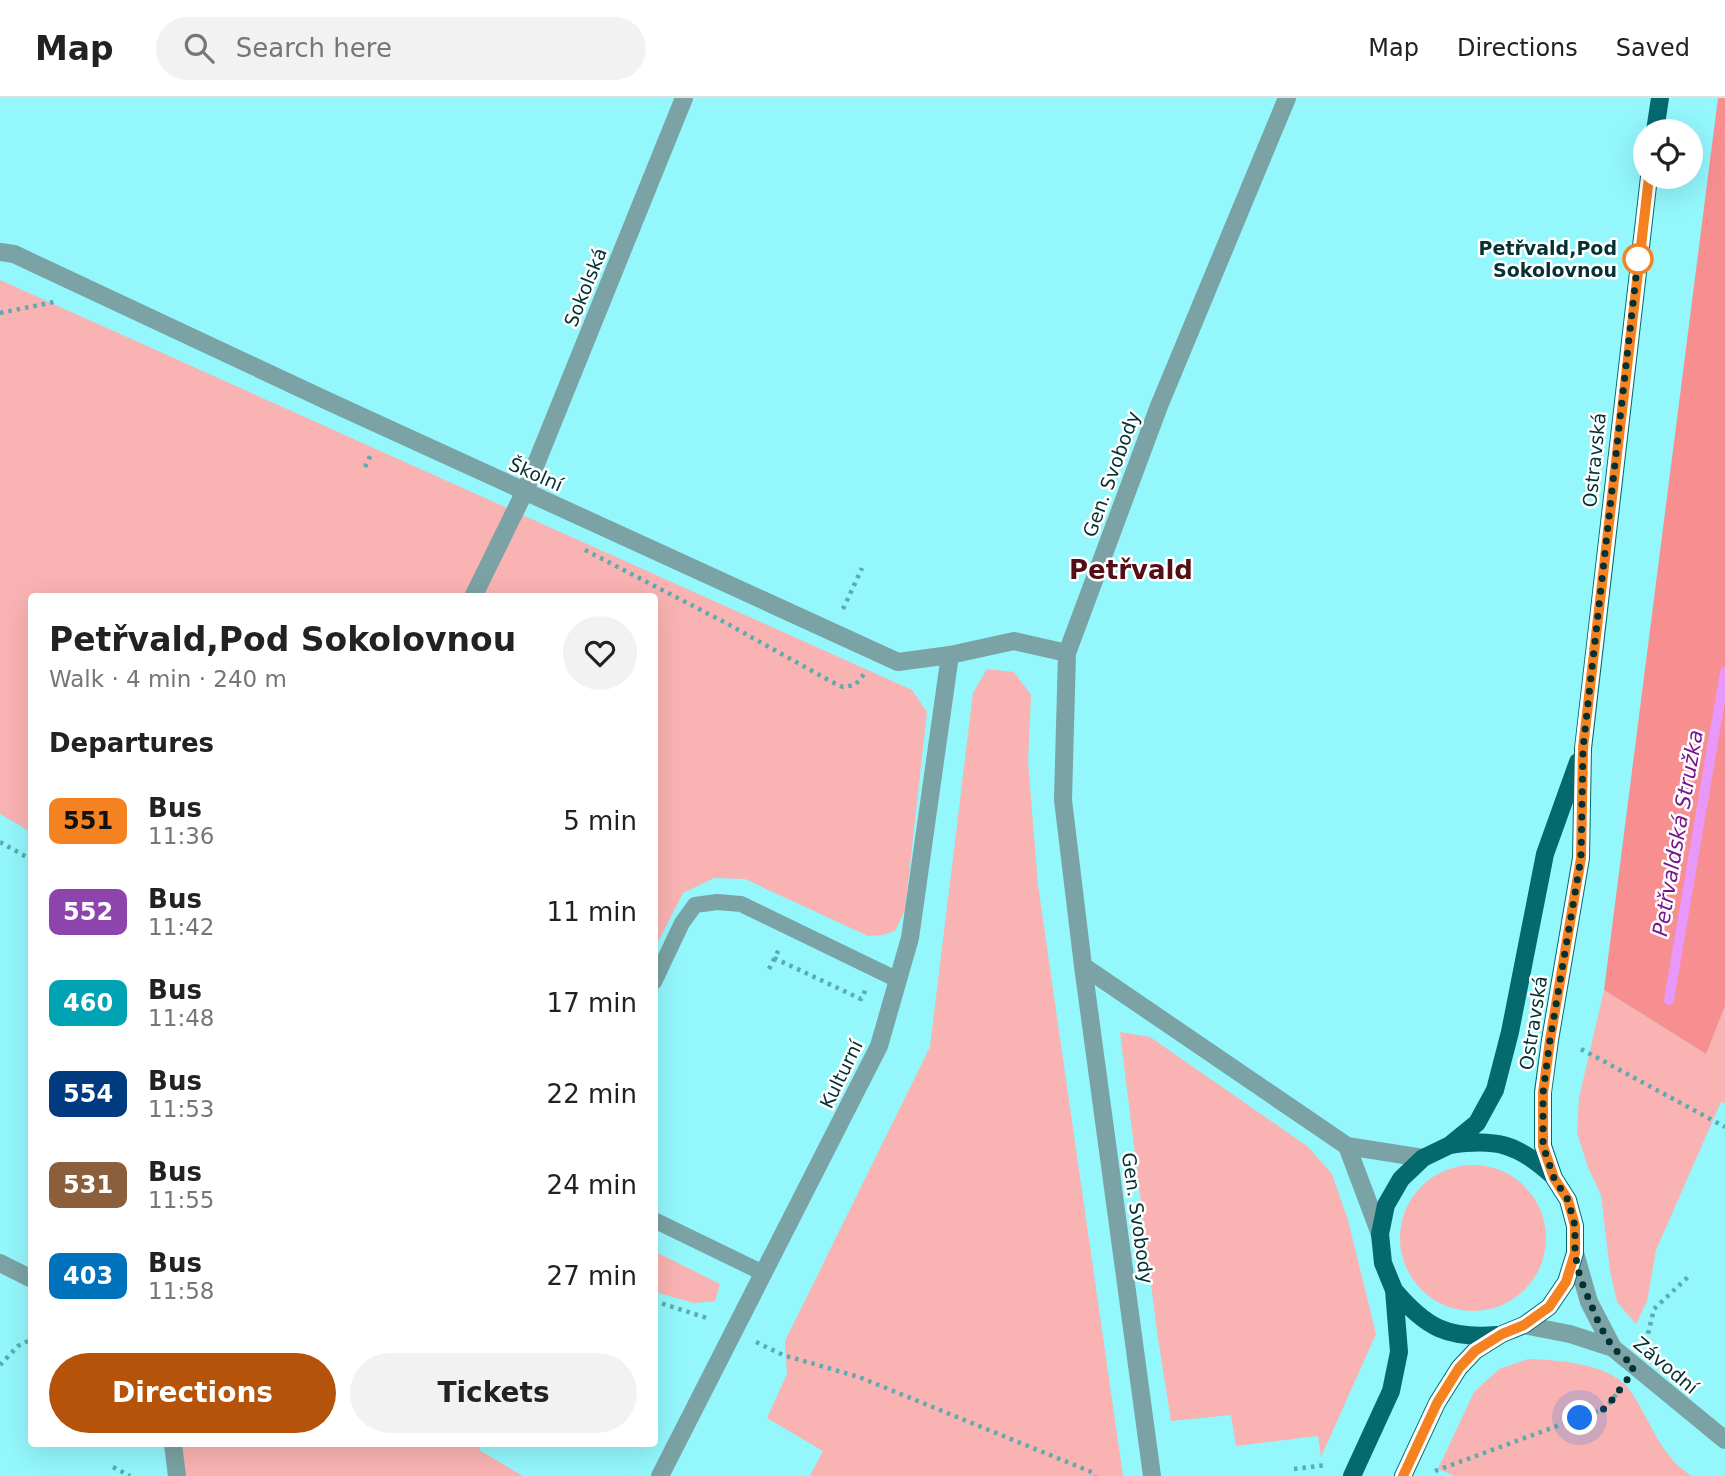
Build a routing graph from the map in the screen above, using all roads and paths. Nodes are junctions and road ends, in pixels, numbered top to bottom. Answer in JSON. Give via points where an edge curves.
{"nodes":[{"id":1,"x":684,"y":98,"type":"edge"},
{"id":2,"x":1287,"y":98,"type":"edge"},
{"id":3,"x":1660,"y":98,"type":"edge"},
{"id":4,"x":1657,"y":119,"type":"edge"},
{"id":5,"x":1648,"y":189,"type":"edge"},
{"id":6,"x":0,"y":252,"type":"edge"},
{"id":7,"x":372,"y":452,"type":"dead end"},
{"id":8,"x":365,"y":467,"type":"dead end"},
{"id":9,"x":525,"y":492,"type":"junction"},
{"id":10,"x":586,"y":551,"type":"dead end"},
{"id":11,"x":862,"y":568,"type":"dead end"},
{"id":12,"x":475,"y":593,"type":"edge"},
{"id":13,"x":833,"y":631,"type":"junction"},
{"id":14,"x":876,"y":652,"type":"junction"},
{"id":15,"x":1068,"y":653,"type":"junction"},
{"id":16,"x":950,"y":655,"type":"junction"},
{"id":17,"x":1583,"y":748,"type":"junction"},
{"id":18,"x":0,"y":842,"type":"edge"},
{"id":19,"x":28,"y":858,"type":"edge"},
{"id":20,"x":1083,"y":966,"type":"junction"},
{"id":21,"x":769,"y":969,"type":"dead end"},
{"id":22,"x":875,"y":969,"type":"junction"},
{"id":23,"x":658,"y":974,"type":"edge"},
{"id":24,"x":898,"y":980,"type":"junction"},
{"id":25,"x":1581,"y":1049,"type":"dead end"},
{"id":26,"x":1725,"y":1127,"type":"edge"},
{"id":27,"x":1450,"y":1145,"type":"junction"},
{"id":28,"x":1347,"y":1146,"type":"junction"},
{"id":29,"x":1423,"y":1158,"type":"junction"},
{"id":30,"x":1554,"y":1178,"type":"junction"},
{"id":31,"x":658,"y":1222,"type":"edge"},
{"id":32,"x":1380,"y":1234,"type":"junction"},
{"id":33,"x":1575,"y":1253,"type":"junction"},
{"id":34,"x":0,"y":1263,"type":"edge"},
{"id":35,"x":763,"y":1273,"type":"junction"},
{"id":36,"x":1689,"y":1276,"type":"dead end"},
{"id":37,"x":28,"y":1277,"type":"edge"},
{"id":38,"x":1394,"y":1290,"type":"junction"},
{"id":39,"x":658,"y":1302,"type":"edge"},
{"id":40,"x":1524,"y":1325,"type":"junction"},
{"id":41,"x":735,"y":1332,"type":"junction"},
{"id":42,"x":1502,"y":1334,"type":"junction"},
{"id":43,"x":28,"y":1341,"type":"edge"},
{"id":44,"x":1613,"y":1348,"type":"junction"},
{"id":45,"x":783,"y":1355,"type":"dead end"},
{"id":46,"x":0,"y":1365,"type":"edge"},
{"id":47,"x":1634,"y":1366,"type":"junction"},
{"id":48,"x":1725,"y":1440,"type":"edge"},
{"id":49,"x":173,"y":1447,"type":"edge"},
{"id":50,"x":1326,"y":1465,"type":"dead end"},
{"id":51,"x":113,"y":1466,"type":"dead end"},
{"id":52,"x":1294,"y":1469,"type":"dead end"},
{"id":53,"x":1428,"y":1473,"type":"dead end"},
{"id":54,"x":130,"y":1476,"type":"edge"},
{"id":55,"x":177,"y":1476,"type":"edge"},
{"id":56,"x":660,"y":1476,"type":"edge"},
{"id":57,"x":1095,"y":1476,"type":"edge"},
{"id":58,"x":1152,"y":1476,"type":"edge"},
{"id":59,"x":1352,"y":1476,"type":"edge"},
{"id":60,"x":1403,"y":1476,"type":"edge"}],
"edges":[{"from":1,"to":9,"type":"street","name":"Sokolská"},
{"from":2,"to":15,"type":"street","name":"Gen. Svobody","via":[[1159,406]]},
{"from":3,"to":4,"type":"main road"},
{"from":5,"to":17,"type":"main road","name":"Ostravská"},
{"from":6,"to":9,"type":"street","name":"Školní","via":[[14,254]]},
{"from":7,"to":8,"type":"path"},
{"from":9,"to":12,"type":"street","name":"Sokolská"},
{"from":9,"to":13,"type":"street","name":"Školní"},
{"from":10,"to":14,"type":"path","via":[[843,687],[855,685]]},
{"from":11,"to":13,"type":"path"},
{"from":13,"to":14,"type":"street","name":"Školní"},
{"from":14,"to":16,"type":"street","name":"Školní","via":[[898,662]]},
{"from":15,"to":16,"type":"street","name":"Školní","via":[[1014,641]]},
{"from":15,"to":20,"type":"street","name":"Gen. Svobody","via":[[1063,800]]},
{"from":16,"to":24,"type":"street","name":"Kulturní","via":[[909,938]]},
{"from":17,"to":27,"type":"main road","name":"Ostravská","via":[[1545,854],[1495,1090],[1477,1123]]},
{"from":17,"to":30,"type":"main road","name":"Ostravská","via":[[1581,858],[1543,1093],[1543,1146]]},
{"from":18,"to":19,"type":"path"},
{"from":20,"to":28,"type":"street"},
{"from":20,"to":58,"type":"street","name":"Gen. Svobody"},
{"from":21,"to":22,"type":"path","via":[[775,956],[861,999]]},
{"from":22,"to":23,"type":"lane","via":[[741,904],[717,902],[695,905]]},
{"from":22,"to":24,"type":"lane"},
{"from":24,"to":35,"type":"street","name":"Kulturní","via":[[879,1046]]},
{"from":25,"to":26,"type":"path"},
{"from":27,"to":29,"type":"main road","name":"Ostravská"},
{"from":27,"to":30,"type":"main road","name":"Ostravská","via":[[1479,1141],[1508,1145],[1533,1158]]},
{"from":28,"to":29,"type":"street"},
{"from":28,"to":32,"type":"street"},
{"from":29,"to":32,"type":"main road","name":"Ostravská","via":[[1401,1179],[1386,1205]]},
{"from":30,"to":33,"type":"main road","name":"Ostravská","via":[[1568,1200],[1575,1226]]},
{"from":31,"to":35,"type":"lane"},
{"from":32,"to":38,"type":"main road","name":"Ostravská","via":[[1383,1263]]},
{"from":33,"to":40,"type":"main road","name":"Ostravská","via":[[1566,1282],[1549,1307]]},
{"from":33,"to":44,"type":"street","name":"Závodní","via":[[1589,1302]]},
{"from":34,"to":37,"type":"street"},
{"from":35,"to":41,"type":"street","name":"Kulturní"},
{"from":36,"to":47,"type":"path","via":[[1654,1309]]},
{"from":38,"to":42,"type":"main road","name":"Ostravská","via":[[1414,1314],[1441,1330],[1471,1337]]},
{"from":38,"to":59,"type":"main road","name":"Ostravská","via":[[1399,1352],[1391,1391]]},
{"from":39,"to":41,"type":"path","via":[[700,1314]]},
{"from":40,"to":42,"type":"main road","name":"Ostravská"},
{"from":40,"to":44,"type":"street","name":"Závodní"},
{"from":41,"to":56,"type":"street","name":"Kulturní"},
{"from":42,"to":60,"type":"main road","name":"Ostravská","via":[[1459,1368]]},
{"from":43,"to":46,"type":"path"},
{"from":44,"to":47,"type":"street","name":"Závodní"},
{"from":45,"to":57,"type":"path","via":[[859,1377]]},
{"from":47,"to":48,"type":"street","name":"Závodní"},
{"from":47,"to":53,"type":"path","via":[[1606,1408]]},
{"from":49,"to":55,"type":"street"},
{"from":50,"to":52,"type":"path"},
{"from":51,"to":54,"type":"path"}]}
